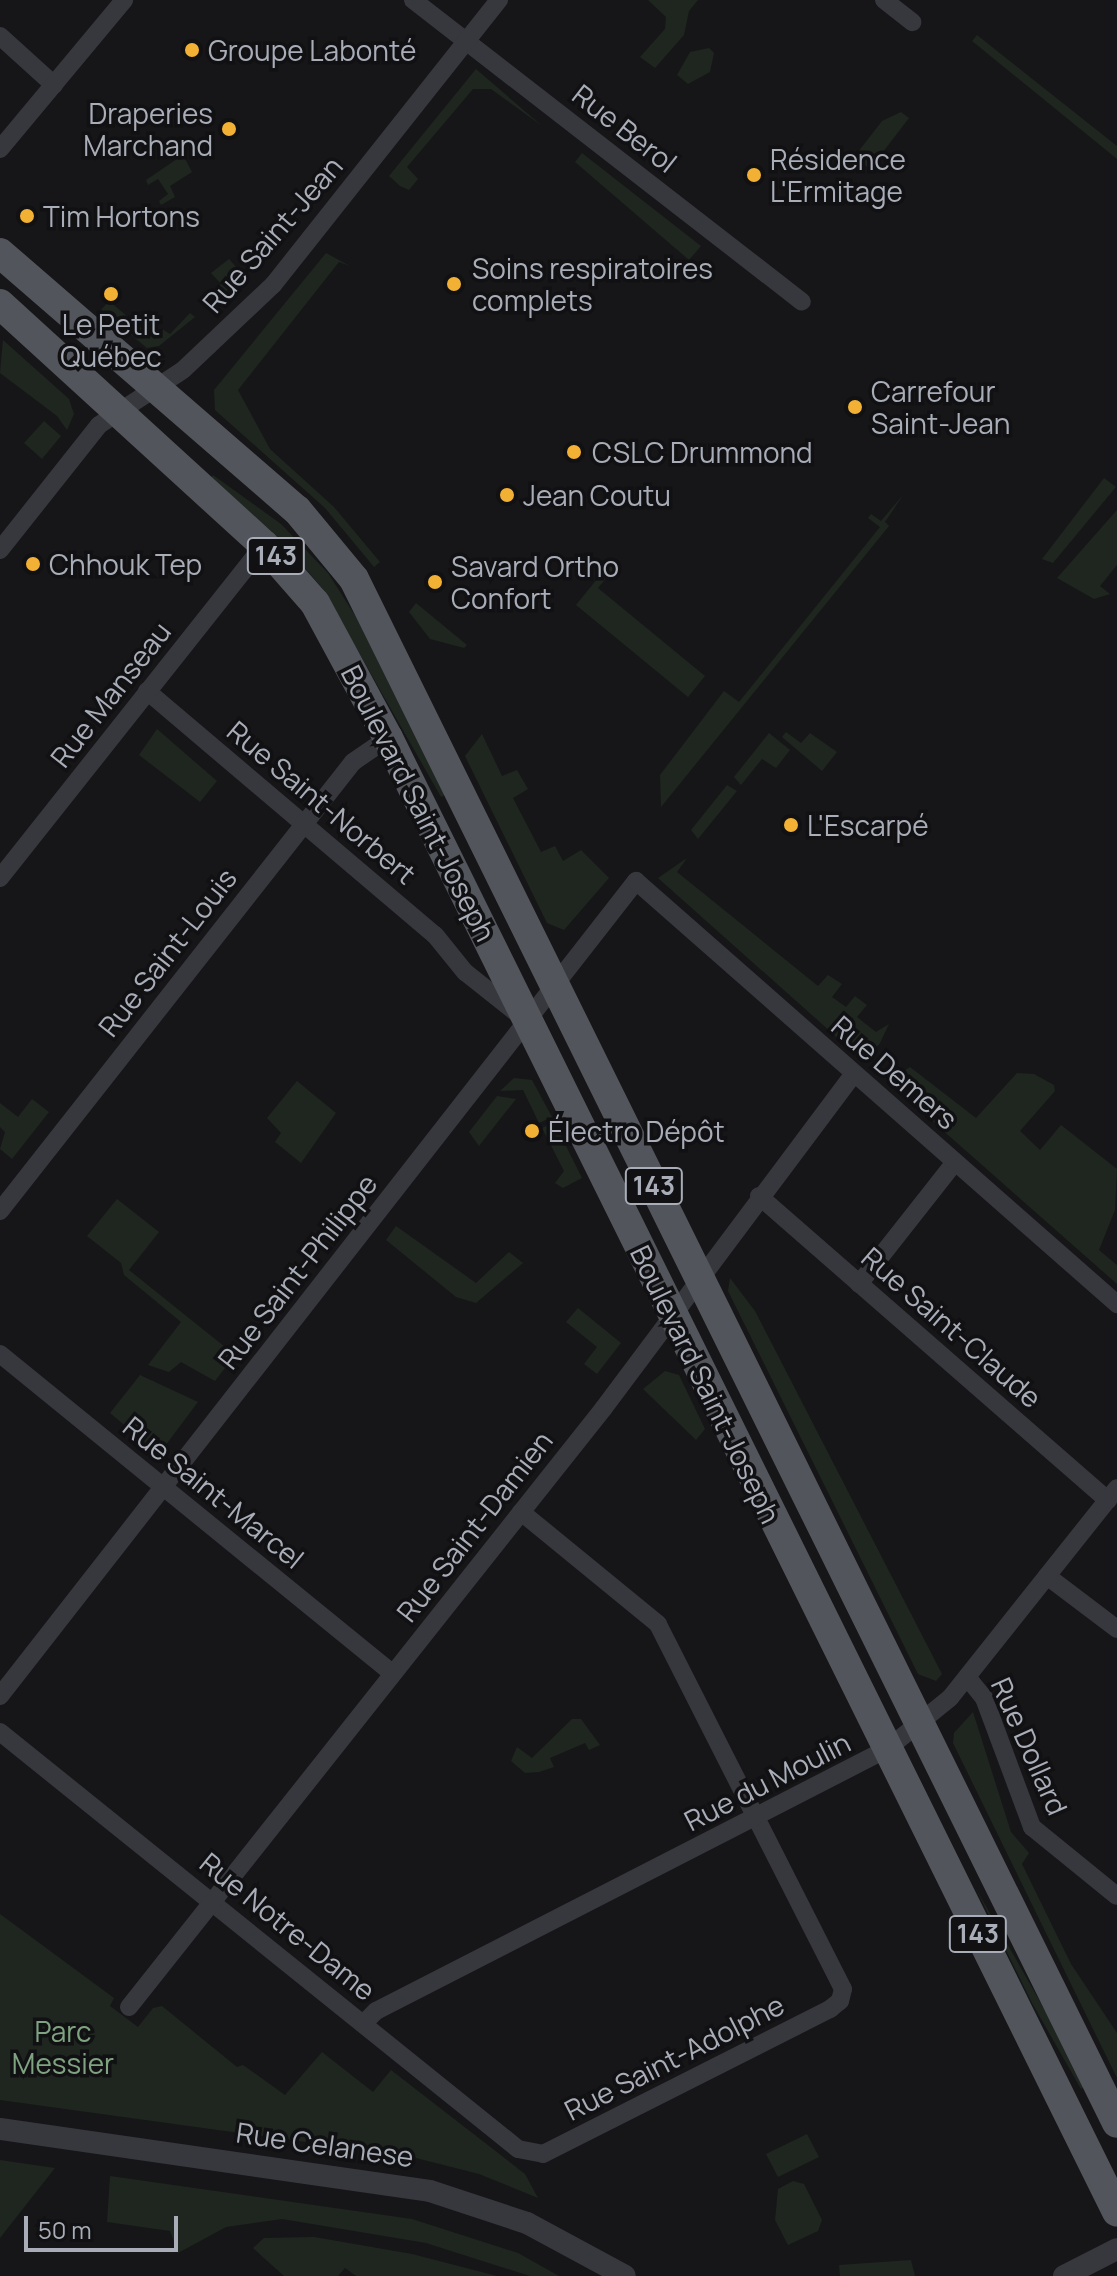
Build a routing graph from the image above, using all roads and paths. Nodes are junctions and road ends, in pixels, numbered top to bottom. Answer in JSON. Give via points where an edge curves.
{"nodes":[{"id":1,"x":124,"y":0,"type":"edge"},
{"id":2,"x":413,"y":0,"type":"edge"},
{"id":3,"x":499,"y":0,"type":"edge"},
{"id":4,"x":884,"y":0,"type":"edge"},
{"id":5,"x":912,"y":22,"type":"dead end"},
{"id":6,"x":0,"y":36,"type":"edge"},
{"id":7,"x":466,"y":40,"type":"junction"},
{"id":8,"x":54,"y":85,"type":"junction"},
{"id":9,"x":0,"y":149,"type":"edge"},
{"id":10,"x":0,"y":253,"type":"edge"},
{"id":11,"x":802,"y":302,"type":"dead end"},
{"id":12,"x":0,"y":304,"type":"edge"},
{"id":13,"x":155,"y":387,"type":"junction"},
{"id":14,"x":117,"y":412,"type":"junction"},
{"id":15,"x":264,"y":545,"type":"junction"},
{"id":16,"x":0,"y":550,"type":"edge"},
{"id":17,"x":147,"y":691,"type":"junction"},
{"id":18,"x":388,"y":738,"type":"junction"},
{"id":19,"x":304,"y":823,"type":"junction"},
{"id":20,"x":0,"y":878,"type":"edge"},
{"id":21,"x":636,"y":881,"type":"joint"},
{"id":22,"x":554,"y":983,"type":"junction"},
{"id":23,"x":528,"y":1022,"type":"junction"},
{"id":24,"x":854,"y":1073,"type":"junction"},
{"id":25,"x":955,"y":1162,"type":"junction"},
{"id":26,"x":759,"y":1196,"type":"junction"},
{"id":27,"x":0,"y":1211,"type":"edge"},
{"id":28,"x":699,"y":1277,"type":"junction"},
{"id":29,"x":859,"y":1284,"type":"junction"},
{"id":30,"x":1117,"y":1304,"type":"edge"},
{"id":31,"x":672,"y":1316,"type":"junction"},
{"id":32,"x":0,"y":1354,"type":"edge"},
{"id":33,"x":162,"y":1485,"type":"junction"},
{"id":34,"x":1113,"y":1494,"type":"edge"},
{"id":35,"x":521,"y":1512,"type":"junction"},
{"id":36,"x":1047,"y":1576,"type":"junction"},
{"id":37,"x":1117,"y":1629,"type":"edge"},
{"id":38,"x":392,"y":1673,"type":"junction"},
{"id":39,"x":967,"y":1677,"type":"junction"},
{"id":40,"x":0,"y":1696,"type":"edge"},
{"id":41,"x":921,"y":1723,"type":"junction"},
{"id":42,"x":0,"y":1732,"type":"edge"},
{"id":43,"x":887,"y":1749,"type":"junction"},
{"id":44,"x":758,"y":1818,"type":"junction"},
{"id":45,"x":1117,"y":1896,"type":"edge"},
{"id":46,"x":213,"y":1904,"type":"junction"},
{"id":47,"x":129,"y":2007,"type":"dead end"},
{"id":48,"x":364,"y":2023,"type":"junction"},
{"id":49,"x":1117,"y":2123,"type":"edge"},
{"id":50,"x":0,"y":2129,"type":"edge"},
{"id":51,"x":543,"y":2154,"type":"joint"},
{"id":52,"x":1117,"y":2212,"type":"edge"},
{"id":53,"x":1117,"y":2249,"type":"edge"},
{"id":54,"x":625,"y":2276,"type":"edge"},
{"id":55,"x":1064,"y":2276,"type":"edge"}],
"edges":[{"from":1,"to":8,"type":"street"},
{"from":2,"to":7,"type":"street","name":"Rue Berol"},
{"from":3,"to":7,"type":"street","name":"Rue Saint-Jean"},
{"from":4,"to":5,"type":"street"},
{"from":6,"to":8,"type":"street"},
{"from":7,"to":11,"type":"street","name":"Rue Berol"},
{"from":7,"to":13,"type":"street","name":"Rue Saint-Jean","via":[[273,285],[183,370]]},
{"from":8,"to":9,"type":"street"},
{"from":10,"to":13,"type":"main road","name":"Boulevard Saint-Joseph","number":"143"},
{"from":12,"to":14,"type":"main road","name":"Boulevard Saint-Joseph","number":"143"},
{"from":13,"to":14,"type":"street","name":"Rue Saint-Jean"},
{"from":13,"to":22,"type":"main road","name":"Boulevard Saint-Joseph","number":"143","via":[[297,510],[339,558]]},
{"from":14,"to":15,"type":"main road","name":"Boulevard Saint-Joseph","number":"143"},
{"from":14,"to":16,"type":"street","name":"Rue Saint-Jean","via":[[99,425]]},
{"from":15,"to":17,"type":"street","name":"Rue Manseau"},
{"from":15,"to":18,"type":"main road","name":"Boulevard Saint-Joseph","number":"143","via":[[315,603]]},
{"from":17,"to":19,"type":"street","name":"Rue Saint-Norbert"},
{"from":17,"to":20,"type":"street","name":"Rue Manseau"},
{"from":18,"to":19,"type":"street","name":"Rue Saint-Louis","via":[[360,755]]},
{"from":18,"to":23,"type":"main road","name":"Boulevard Saint-Joseph","number":"143"},
{"from":19,"to":23,"type":"street","name":"Rue Saint-Norbert","via":[[435,935],[465,972]]},
{"from":19,"to":27,"type":"street","name":"Rue Saint-Louis"},
{"from":21,"to":22,"type":"street","name":"Rue Saint-Philippe"},
{"from":21,"to":24,"type":"street","name":"Rue Demers"},
{"from":22,"to":23,"type":"street","name":"Rue Saint-Philippe"},
{"from":22,"to":28,"type":"main road","name":"Boulevard Saint-Joseph","number":"143"},
{"from":23,"to":31,"type":"main road","name":"Boulevard Saint-Joseph","number":"143"},
{"from":23,"to":33,"type":"street","name":"Rue Saint-Philippe"},
{"from":24,"to":25,"type":"street","name":"Rue Demers"},
{"from":24,"to":26,"type":"street","name":"Rue Saint-Damien"},
{"from":25,"to":29,"type":"street"},
{"from":25,"to":30,"type":"street","name":"Rue Demers"},
{"from":26,"to":28,"type":"street","name":"Rue Saint-Damien"},
{"from":26,"to":29,"type":"street","name":"Rue Saint-Claude"},
{"from":28,"to":31,"type":"street","name":"Rue Saint-Damien"},
{"from":28,"to":41,"type":"main road","name":"Boulevard Saint-Joseph","number":"143"},
{"from":29,"to":34,"type":"street","name":"Rue Saint-Claude"},
{"from":31,"to":35,"type":"street","name":"Rue Saint-Damien"},
{"from":31,"to":43,"type":"main road","name":"Boulevard Saint-Joseph","number":"143"},
{"from":32,"to":33,"type":"street","name":"Rue Saint-Marcel"},
{"from":33,"to":38,"type":"street","name":"Rue Saint-Marcel"},
{"from":33,"to":40,"type":"street","name":"Rue Saint-Philippe"},
{"from":34,"to":36,"type":"street","name":"Rue du Moulin"},
{"from":35,"to":38,"type":"street","name":"Rue Saint-Damien"},
{"from":35,"to":44,"type":"street","via":[[651,1614]]},
{"from":36,"to":37,"type":"street"},
{"from":36,"to":39,"type":"street","name":"Rue du Moulin"},
{"from":38,"to":46,"type":"street","name":"Rue Saint-Damien"},
{"from":39,"to":41,"type":"street","name":"Rue du Moulin"},
{"from":39,"to":45,"type":"street","name":"Rue Dollard","via":[[984,1698],[1032,1827]]},
{"from":41,"to":43,"type":"street","name":"Rue du Moulin"},
{"from":41,"to":49,"type":"main road","name":"Boulevard Saint-Joseph","number":"143"},
{"from":42,"to":46,"type":"street","name":"Rue Notre-Dame"},
{"from":43,"to":44,"type":"street","name":"Rue du Moulin"},
{"from":43,"to":52,"type":"main road","name":"Boulevard Saint-Joseph","number":"143"},
{"from":44,"to":48,"type":"street","name":"Rue du Moulin","via":[[376,2011]]},
{"from":44,"to":51,"type":"street","name":"Rue Saint-Adolphe","via":[[842,1983],[842,1998],[830,2009]]},
{"from":46,"to":47,"type":"street","name":"Rue Saint-Damien"},
{"from":46,"to":48,"type":"street","name":"Rue Notre-Dame"},
{"from":48,"to":51,"type":"street","name":"Rue Notre-Dame","via":[[518,2149]]},
{"from":50,"to":54,"type":"street","name":"Rue Celanese","via":[[430,2191],[518,2219]]},
{"from":53,"to":55,"type":"street"}]}
